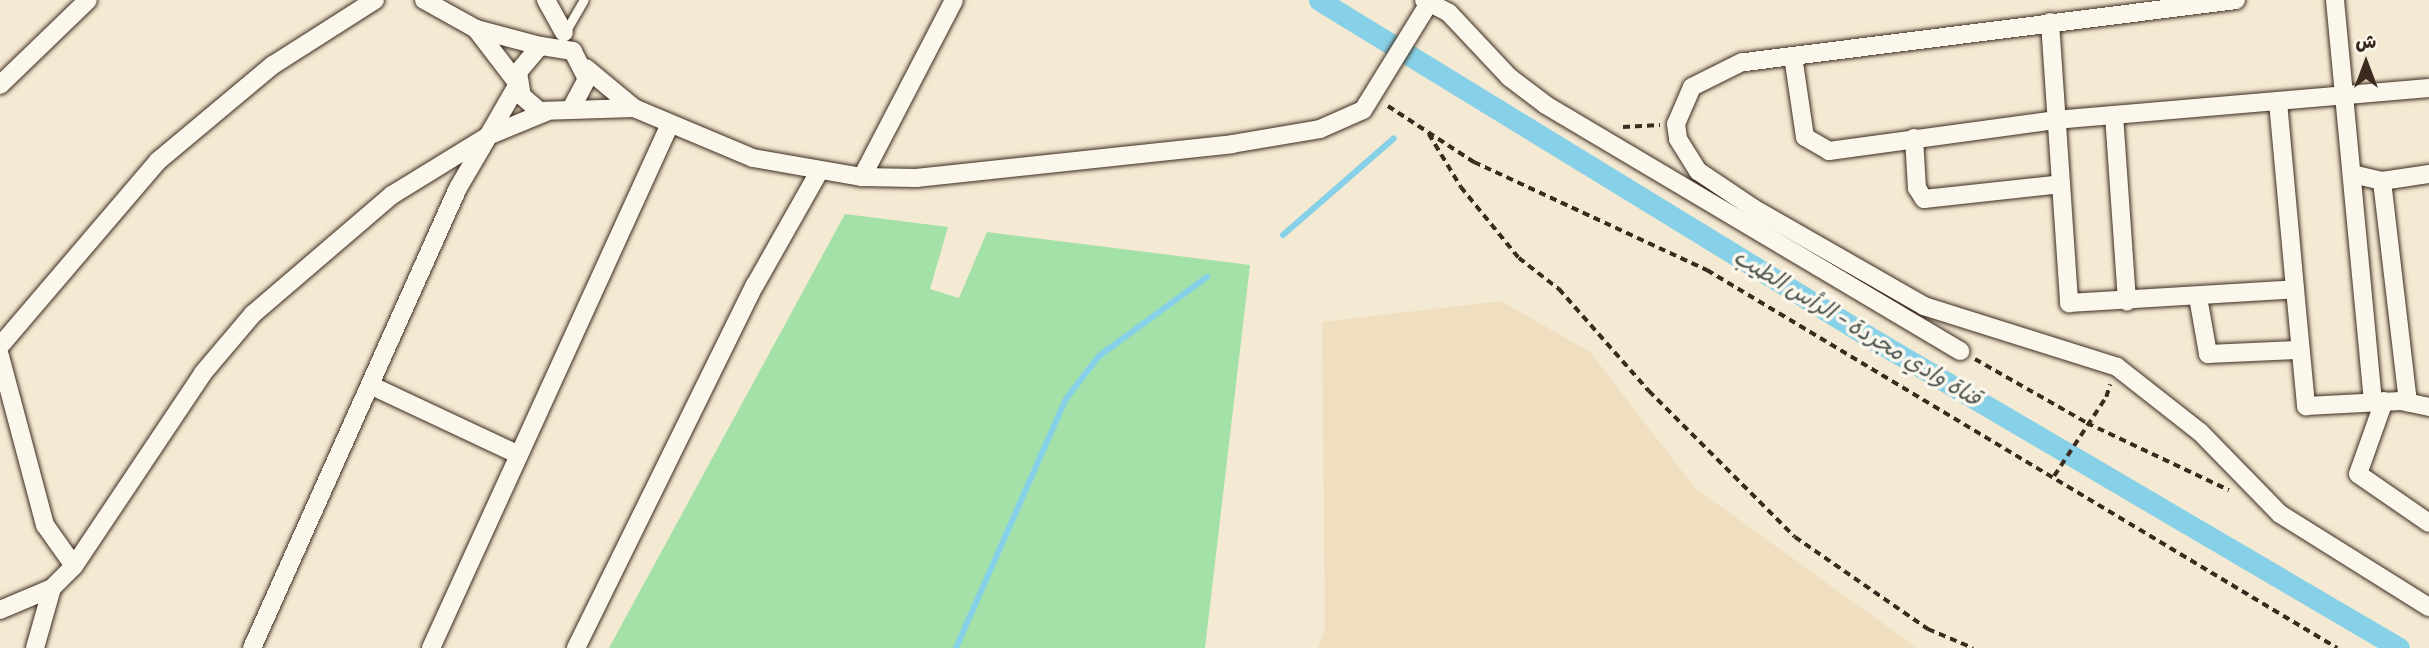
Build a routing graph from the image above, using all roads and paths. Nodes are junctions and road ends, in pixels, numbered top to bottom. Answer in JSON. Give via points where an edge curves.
{"nodes":[{"id":1,"x":88,"y":0,"type":"edge"},
{"id":2,"x":375,"y":0,"type":"edge"},
{"id":3,"x":424,"y":0,"type":"edge"},
{"id":4,"x":546,"y":0,"type":"edge"},
{"id":5,"x":584,"y":0,"type":"edge"},
{"id":6,"x":954,"y":0,"type":"edge"},
{"id":7,"x":2236,"y":0,"type":"edge"},
{"id":8,"x":2335,"y":0,"type":"edge"},
{"id":9,"x":1424,"y":6,"type":"edge"},
{"id":10,"x":66,"y":8,"type":"edge"},
{"id":11,"x":2050,"y":22,"type":"junction"},
{"id":12,"x":476,"y":29,"type":"junction"},
{"id":13,"x":562,"y":39,"type":"junction"},
{"id":14,"x":540,"y":46,"type":"junction"},
{"id":15,"x":1793,"y":57,"type":"junction"},
{"id":16,"x":586,"y":68,"type":"junction"},
{"id":17,"x":518,"y":84,"type":"junction"},
{"id":18,"x":0,"y":85,"type":"edge"},
{"id":19,"x":2429,"y":88,"type":"edge"},
{"id":20,"x":1371,"y":95,"type":"junction"},
{"id":21,"x":2344,"y":98,"type":"junction"},
{"id":22,"x":2277,"y":102,"type":"junction"},
{"id":23,"x":572,"y":107,"type":"junction"},
{"id":24,"x":634,"y":108,"type":"junction"},
{"id":25,"x":546,"y":112,"type":"junction"},
{"id":26,"x":2114,"y":115,"type":"junction"},
{"id":27,"x":2055,"y":120,"type":"junction"},
{"id":28,"x":670,"y":124,"type":"junction"},
{"id":29,"x":1676,"y":124,"type":"junction"},
{"id":30,"x":1589,"y":130,"type":"junction"},
{"id":31,"x":1429,"y":132,"type":"junction"},
{"id":32,"x":488,"y":136,"type":"junction"},
{"id":33,"x":1914,"y":138,"type":"junction"},
{"id":34,"x":819,"y":172,"type":"junction"},
{"id":35,"x":2352,"y":174,"type":"junction"},
{"id":36,"x":2429,"y":174,"type":"edge"},
{"id":37,"x":862,"y":177,"type":"junction"},
{"id":38,"x":2382,"y":181,"type":"junction"},
{"id":39,"x":2061,"y":184,"type":"junction"},
{"id":40,"x":2295,"y":289,"type":"junction"},
{"id":41,"x":2198,"y":297,"type":"junction"},
{"id":42,"x":2127,"y":302,"type":"junction"},
{"id":43,"x":0,"y":346,"type":"edge"},
{"id":44,"x":2296,"y":350,"type":"junction"},
{"id":45,"x":1961,"y":351,"type":"joint"},
{"id":46,"x":0,"y":356,"type":"edge"},
{"id":47,"x":372,"y":386,"type":"junction"},
{"id":48,"x":2106,"y":397,"type":"dead end"},
{"id":49,"x":2379,"y":402,"type":"junction"},
{"id":50,"x":2408,"y":402,"type":"junction"},
{"id":51,"x":6,"y":405,"type":"edge"},
{"id":52,"x":2429,"y":407,"type":"edge"},
{"id":53,"x":519,"y":455,"type":"junction"},
{"id":54,"x":2054,"y":476,"type":"junction"},
{"id":55,"x":2232,"y":491,"type":"dead end"},
{"id":56,"x":2429,"y":523,"type":"edge"},
{"id":57,"x":74,"y":566,"type":"junction"},
{"id":58,"x":52,"y":588,"type":"junction"},
{"id":59,"x":2429,"y":607,"type":"edge"},
{"id":60,"x":0,"y":610,"type":"edge"},
{"id":61,"x":35,"y":648,"type":"edge"},
{"id":62,"x":252,"y":648,"type":"edge"},
{"id":63,"x":431,"y":648,"type":"edge"},
{"id":64,"x":576,"y":648,"type":"edge"},
{"id":65,"x":1973,"y":648,"type":"edge"},
{"id":66,"x":2337,"y":648,"type":"edge"}],
"edges":[{"from":1,"to":10,"type":"street"},
{"from":2,"to":43,"type":"street","via":[[273,65],[158,161]]},
{"from":3,"to":12,"type":"street"},
{"from":4,"to":13,"type":"street"},
{"from":5,"to":13,"type":"lane"},
{"from":6,"to":37,"type":"street"},
{"from":7,"to":11,"type":"street"},
{"from":8,"to":21,"type":"street"},
{"from":9,"to":20,"type":"street"},
{"from":9,"to":30,"type":"street","via":[[1466,28],[1527,92]]},
{"from":10,"to":18,"type":"street"},
{"from":11,"to":15,"type":"street"},
{"from":11,"to":27,"type":"street"},
{"from":12,"to":14,"type":"street"},
{"from":12,"to":17,"type":"street"},
{"from":13,"to":14,"type":"street"},
{"from":13,"to":16,"type":"street"},
{"from":14,"to":17,"type":"street","via":[[522,61]]},
{"from":15,"to":29,"type":"street","via":[[1710,73],[1683,100]]},
{"from":15,"to":33,"type":"street","via":[[1809,144],[1829,150]]},
{"from":16,"to":23,"type":"street","via":[[585,90]]},
{"from":16,"to":24,"type":"street"},
{"from":17,"to":25,"type":"street","via":[[529,105]]},
{"from":17,"to":32,"type":"street"},
{"from":19,"to":21,"type":"street"},
{"from":20,"to":31,"type":"path"},
{"from":20,"to":37,"type":"street","via":[[1363,110],[1320,129],[916,178]]},
{"from":21,"to":22,"type":"street"},
{"from":21,"to":35,"type":"street"},
{"from":22,"to":26,"type":"street"},
{"from":22,"to":40,"type":"street"},
{"from":23,"to":24,"type":"street"},
{"from":23,"to":25,"type":"street"},
{"from":24,"to":28,"type":"street"},
{"from":25,"to":32,"type":"street"},
{"from":26,"to":27,"type":"street"},
{"from":26,"to":42,"type":"street"},
{"from":27,"to":33,"type":"street"},
{"from":27,"to":39,"type":"street"},
{"from":28,"to":34,"type":"street","via":[[753,158]]},
{"from":28,"to":53,"type":"street"},
{"from":29,"to":30,"type":"path"},
{"from":29,"to":59,"type":"street","via":[[1681,149],[1698,171],[1848,267],[1924,306],[2117,367],[2200,432],[2280,514]]},
{"from":30,"to":45,"type":"street"},
{"from":31,"to":54,"type":"path","via":[[1474,162],[1707,270]]},
{"from":31,"to":65,"type":"path","via":[[1461,187],[1519,258],[1559,289],[1649,391],[1794,537],[1928,629]]},
{"from":32,"to":47,"type":"street","via":[[458,188]]},
{"from":32,"to":57,"type":"street","via":[[392,195],[253,314],[203,373]]},
{"from":33,"to":39,"type":"street","via":[[1917,188],[1924,199]]},
{"from":34,"to":37,"type":"street"},
{"from":34,"to":64,"type":"street","via":[[755,285]]},
{"from":35,"to":38,"type":"street"},
{"from":35,"to":49,"type":"street"},
{"from":36,"to":38,"type":"street"},
{"from":38,"to":50,"type":"street"},
{"from":39,"to":42,"type":"street","via":[[2067,298],[2073,305]]},
{"from":40,"to":41,"type":"street"},
{"from":40,"to":44,"type":"street"},
{"from":41,"to":42,"type":"street"},
{"from":41,"to":44,"type":"street","via":[[2208,354]]},
{"from":44,"to":49,"type":"street","via":[[2306,406]]},
{"from":45,"to":55,"type":"path","via":[[2087,423]]},
{"from":46,"to":51,"type":"street"},
{"from":47,"to":53,"type":"street"},
{"from":47,"to":62,"type":"street"},
{"from":48,"to":54,"type":"path","bridge":true},
{"from":49,"to":50,"type":"street"},
{"from":49,"to":56,"type":"street","via":[[2358,474]]},
{"from":50,"to":52,"type":"street"},
{"from":51,"to":57,"type":"street","via":[[45,525]]},
{"from":53,"to":63,"type":"street"},
{"from":54,"to":66,"type":"path"},
{"from":57,"to":58,"type":"street"},
{"from":58,"to":60,"type":"street"},
{"from":58,"to":61,"type":"street"}]}
